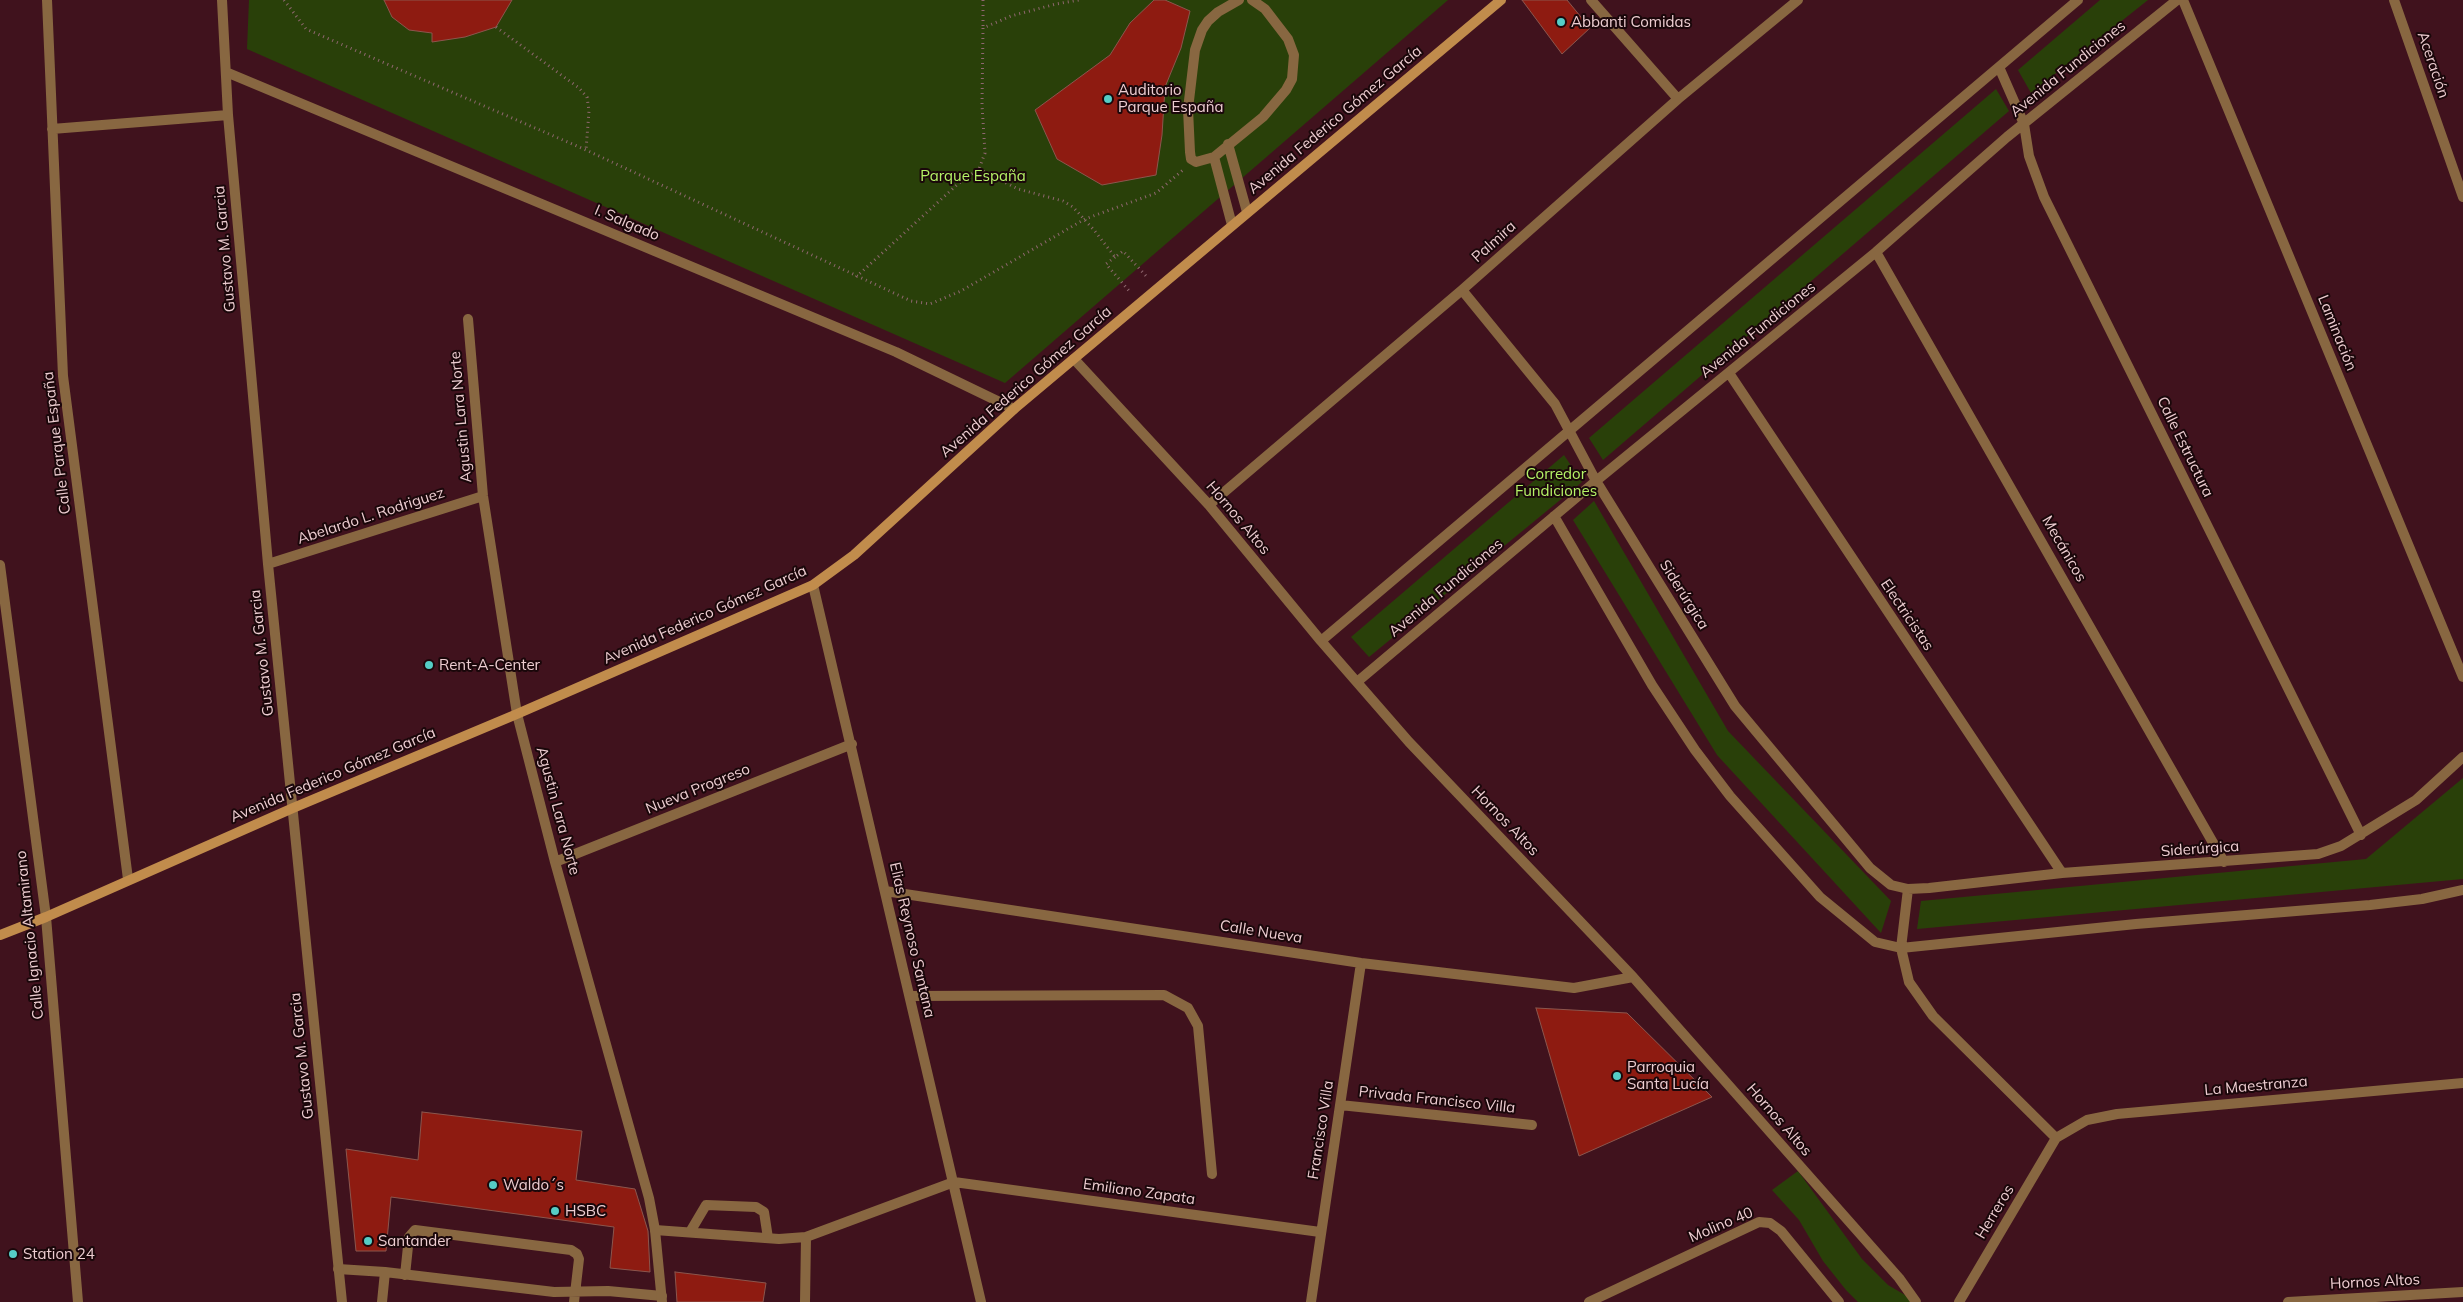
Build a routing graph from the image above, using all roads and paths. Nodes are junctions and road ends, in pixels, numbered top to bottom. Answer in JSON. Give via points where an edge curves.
{"nodes":[{"id":1,"x":47,"y":0,"type":"edge"},
{"id":2,"x":222,"y":0,"type":"edge"},
{"id":3,"x":284,"y":0,"type":"edge"},
{"id":4,"x":983,"y":0,"type":"edge"},
{"id":5,"x":1079,"y":0,"type":"edge"},
{"id":6,"x":1239,"y":0,"type":"edge"},
{"id":7,"x":1252,"y":0,"type":"edge"},
{"id":8,"x":1501,"y":0,"type":"edge"},
{"id":9,"x":1591,"y":0,"type":"edge"},
{"id":10,"x":1798,"y":0,"type":"edge"},
{"id":11,"x":2078,"y":0,"type":"edge"},
{"id":12,"x":2177,"y":0,"type":"edge"},
{"id":13,"x":2183,"y":0,"type":"edge"},
{"id":14,"x":2394,"y":0,"type":"edge"},
{"id":15,"x":496,"y":27,"type":"dead end"},
{"id":16,"x":983,"y":28,"type":"junction"},
{"id":17,"x":1999,"y":67,"type":"junction"},
{"id":18,"x":226,"y":72,"type":"junction"},
{"id":19,"x":1678,"y":99,"type":"junction"},
{"id":20,"x":228,"y":115,"type":"junction"},
{"id":21,"x":2024,"y":124,"type":"junction"},
{"id":22,"x":52,"y":129,"type":"junction"},
{"id":23,"x":1228,"y":144,"type":"junction"},
{"id":24,"x":586,"y":150,"type":"junction"},
{"id":25,"x":1214,"y":157,"type":"junction"},
{"id":26,"x":1193,"y":161,"type":"junction"},
{"id":27,"x":979,"y":168,"type":"junction"},
{"id":28,"x":2463,"y":197,"type":"edge"},
{"id":29,"x":1247,"y":212,"type":"junction"},
{"id":30,"x":1085,"y":218,"type":"junction"},
{"id":31,"x":1232,"y":224,"type":"junction"},
{"id":32,"x":1876,"y":252,"type":"junction"},
{"id":33,"x":1115,"y":257,"type":"junction"},
{"id":34,"x":856,"y":277,"type":"junction"},
{"id":35,"x":1157,"y":289,"type":"junction"},
{"id":36,"x":1462,"y":290,"type":"junction"},
{"id":37,"x":1140,"y":303,"type":"junction"},
{"id":38,"x":468,"y":319,"type":"dead end"},
{"id":39,"x":1074,"y":359,"type":"junction"},
{"id":40,"x":1728,"y":373,"type":"junction"},
{"id":41,"x":1014,"y":409,"type":"junction"},
{"id":42,"x":1570,"y":430,"type":"junction"},
{"id":43,"x":1596,"y":481,"type":"junction"},
{"id":44,"x":483,"y":496,"type":"junction"},
{"id":45,"x":1209,"y":505,"type":"junction"},
{"id":46,"x":1554,"y":516,"type":"junction"},
{"id":47,"x":268,"y":564,"type":"junction"},
{"id":48,"x":0,"y":565,"type":"edge"},
{"id":49,"x":813,"y":585,"type":"junction"},
{"id":50,"x":1321,"y":641,"type":"junction"},
{"id":51,"x":2463,"y":677,"type":"edge"},
{"id":52,"x":1357,"y":682,"type":"junction"},
{"id":53,"x":518,"y":714,"type":"junction"},
{"id":54,"x":852,"y":744,"type":"junction"},
{"id":55,"x":2463,"y":757,"type":"edge"},
{"id":56,"x":293,"y":808,"type":"junction"},
{"id":57,"x":2361,"y":835,"type":"junction"},
{"id":58,"x":555,"y":862,"type":"junction"},
{"id":59,"x":2224,"y":862,"type":"junction"},
{"id":60,"x":2062,"y":873,"type":"junction"},
{"id":61,"x":128,"y":879,"type":"junction"},
{"id":62,"x":1908,"y":889,"type":"junction"},
{"id":63,"x":2463,"y":890,"type":"edge"},
{"id":64,"x":885,"y":891,"type":"junction"},
{"id":65,"x":46,"y":917,"type":"junction"},
{"id":66,"x":0,"y":935,"type":"edge"},
{"id":67,"x":1901,"y":948,"type":"junction"},
{"id":68,"x":1361,"y":962,"type":"junction"},
{"id":69,"x":1633,"y":977,"type":"junction"},
{"id":70,"x":910,"y":996,"type":"junction"},
{"id":71,"x":2463,"y":1083,"type":"edge"},
{"id":72,"x":1340,"y":1105,"type":"junction"},
{"id":73,"x":1532,"y":1125,"type":"dead end"},
{"id":74,"x":2056,"y":1138,"type":"junction"},
{"id":75,"x":1212,"y":1174,"type":"dead end"},
{"id":76,"x":954,"y":1182,"type":"junction"},
{"id":77,"x":656,"y":1230,"type":"junction"},
{"id":78,"x":690,"y":1232,"type":"junction"},
{"id":79,"x":1320,"y":1232,"type":"junction"},
{"id":80,"x":806,"y":1237,"type":"junction"},
{"id":81,"x":768,"y":1238,"type":"junction"},
{"id":82,"x":338,"y":1269,"type":"junction"},
{"id":83,"x":385,"y":1272,"type":"junction"},
{"id":84,"x":405,"y":1275,"type":"junction"},
{"id":85,"x":2463,"y":1292,"type":"edge"},
{"id":86,"x":575,"y":1297,"type":"edge"},
{"id":87,"x":662,"y":1299,"type":"edge"},
{"id":88,"x":78,"y":1302,"type":"edge"},
{"id":89,"x":342,"y":1302,"type":"edge"},
{"id":90,"x":382,"y":1302,"type":"edge"},
{"id":91,"x":805,"y":1302,"type":"edge"},
{"id":92,"x":981,"y":1302,"type":"edge"},
{"id":93,"x":1311,"y":1302,"type":"edge"},
{"id":94,"x":1589,"y":1302,"type":"edge"},
{"id":95,"x":1839,"y":1302,"type":"edge"},
{"id":96,"x":1916,"y":1302,"type":"edge"},
{"id":97,"x":1959,"y":1302,"type":"edge"},
{"id":98,"x":2288,"y":1302,"type":"edge"}],
"edges":[{"from":1,"to":22,"type":"street","name":"Calle Parque España"},
{"from":2,"to":18,"type":"street","name":"Gustavo M. Garcia"},
{"from":3,"to":24,"type":"path","via":[[306,29]]},
{"from":4,"to":16,"type":"path"},
{"from":5,"to":16,"type":"path","via":[[1011,16]]},
{"from":6,"to":26,"type":"street","via":[[1208,21],[1196,50],[1188,109]]},
{"from":7,"to":23,"type":"street","via":[[1260,4],[1288,39],[1294,54],[1294,68],[1286,90],[1264,117]]},
{"from":8,"to":29,"type":"street","name":"Avenida Federico Gómez García"},
{"from":9,"to":19,"type":"street"},
{"from":10,"to":19,"type":"street","name":"Palmira"},
{"from":11,"to":17,"type":"street"},
{"from":12,"to":21,"type":"street","name":"Avenida Fundiciones"},
{"from":13,"to":51,"type":"street","name":"Laminación"},
{"from":14,"to":28,"type":"street","name":"Aceración"},
{"from":15,"to":24,"type":"path","via":[[588,97]]},
{"from":16,"to":27,"type":"path","via":[[985,153]]},
{"from":17,"to":21,"type":"street","name":"Calle Estructura"},
{"from":17,"to":42,"type":"street"},
{"from":18,"to":20,"type":"street","name":"Gustavo M. Garcia"},
{"from":18,"to":41,"type":"street","name":"I. Salgado","via":[[896,352]]},
{"from":19,"to":36,"type":"street","name":"Palmira"},
{"from":20,"to":22,"type":"street"},
{"from":20,"to":47,"type":"street","name":"Gustavo M. Garcia"},
{"from":21,"to":32,"type":"street","name":"Avenida Fundiciones"},
{"from":21,"to":57,"type":"street","name":"Calle Estructura","via":[[2029,156],[2044,197]]},
{"from":22,"to":61,"type":"street","name":"Calle Parque España","via":[[59,313],[69,432]]},
{"from":23,"to":25,"type":"street"},
{"from":23,"to":29,"type":"street"},
{"from":24,"to":34,"type":"path"},
{"from":25,"to":26,"type":"street"},
{"from":25,"to":31,"type":"street"},
{"from":26,"to":30,"type":"path","via":[[1156,193]]},
{"from":27,"to":30,"type":"path","via":[[1032,194],[1063,201]]},
{"from":27,"to":34,"type":"path"},
{"from":29,"to":31,"type":"street","name":"Avenida Federico Gómez García"},
{"from":30,"to":33,"type":"path"},
{"from":30,"to":34,"type":"path","via":[[961,291],[930,304],[911,302]]},
{"from":31,"to":35,"type":"street","name":"Avenida Federico Gómez García"},
{"from":32,"to":40,"type":"street","name":"Avenida Fundiciones"},
{"from":32,"to":59,"type":"street","name":"Mecánicos"},
{"from":33,"to":35,"type":"path","via":[[1123,251]]},
{"from":33,"to":37,"type":"path","via":[[1106,264]]},
{"from":35,"to":37,"type":"street","name":"Avenida Federico Gómez García"},
{"from":36,"to":42,"type":"street","name":"Siderúrgica","via":[[1555,404]]},
{"from":36,"to":45,"type":"street","name":"Palmira"},
{"from":37,"to":39,"type":"street","name":"Avenida Federico Gómez García"},
{"from":38,"to":44,"type":"street","name":"Agustin Lara Norte"},
{"from":39,"to":41,"type":"street","name":"Avenida Federico Gómez García"},
{"from":39,"to":45,"type":"street","name":"Hornos Altos"},
{"from":40,"to":43,"type":"street","name":"Avenida Fundiciones"},
{"from":40,"to":60,"type":"street","name":"Electricistas"},
{"from":41,"to":49,"type":"street","name":"Avenida Federico Gómez García","via":[[854,555]]},
{"from":42,"to":43,"type":"street","name":"Siderúrgica"},
{"from":42,"to":50,"type":"street"},
{"from":43,"to":46,"type":"street","name":"Avenida Fundiciones"},
{"from":43,"to":62,"type":"street","name":"Siderúrgica","via":[[1734,706],[1870,868],[1892,885]]},
{"from":44,"to":47,"type":"street","name":"Abelardo L. Rodriguez"},
{"from":44,"to":53,"type":"street","name":"Agustin Lara Norte"},
{"from":45,"to":50,"type":"street","name":"Hornos Altos"},
{"from":46,"to":52,"type":"street","name":"Avenida Fundiciones"},
{"from":46,"to":67,"type":"street","via":[[1652,686],[1730,796],[1820,897],[1875,942]]},
{"from":47,"to":56,"type":"street","name":"Gustavo M. Garcia"},
{"from":48,"to":65,"type":"street","name":"Calle Ignacio Altamirano"},
{"from":49,"to":53,"type":"street","name":"Avenida Federico Gómez García"},
{"from":49,"to":54,"type":"street","name":"Elias Reynoso Santana"},
{"from":50,"to":52,"type":"street","name":"Hornos Altos"},
{"from":52,"to":69,"type":"street","name":"Hornos Altos","via":[[1409,742]]},
{"from":53,"to":56,"type":"street","name":"Avenida Federico Gómez García"},
{"from":53,"to":58,"type":"street","name":"Agustin Lara Norte"},
{"from":54,"to":58,"type":"street","name":"Nueva Progreso"},
{"from":54,"to":64,"type":"street","name":"Elias Reynoso Santana"},
{"from":55,"to":57,"type":"street","name":"Siderúrgica","via":[[2416,800]]},
{"from":56,"to":61,"type":"street","name":"Avenida Federico Gómez García"},
{"from":56,"to":82,"type":"street","name":"Gustavo M. Garcia"},
{"from":57,"to":59,"type":"street","name":"Siderúrgica","via":[[2318,854]]},
{"from":58,"to":77,"type":"street","name":"Agustin Lara Norte","via":[[650,1198]]},
{"from":59,"to":60,"type":"street","name":"Siderúrgica"},
{"from":60,"to":62,"type":"street","name":"Siderúrgica"},
{"from":61,"to":65,"type":"street","name":"Avenida Federico Gómez García"},
{"from":62,"to":67,"type":"street"},
{"from":63,"to":67,"type":"street","via":[[2370,905]]},
{"from":64,"to":68,"type":"street","name":"Calle Nueva"},
{"from":64,"to":70,"type":"street","name":"Elias Reynoso Santana"},
{"from":65,"to":66,"type":"street","name":"Avenida Federico Gómez García"},
{"from":65,"to":88,"type":"street","name":"Calle Ignacio Altamirano"},
{"from":67,"to":74,"type":"street","via":[[1909,982],[1933,1016]]},
{"from":68,"to":69,"type":"street","name":"Calle Nueva","via":[[1574,988]]},
{"from":68,"to":72,"type":"street","name":"Francisco Villa"},
{"from":69,"to":96,"type":"street","name":"Hornos Altos","via":[[1892,1270]]},
{"from":70,"to":75,"type":"street","via":[[1164,995],[1188,1008],[1198,1026]]},
{"from":70,"to":76,"type":"street","name":"Elias Reynoso Santana"},
{"from":71,"to":74,"type":"street","name":"La Maestranza","via":[[2117,1114],[2087,1120]]},
{"from":72,"to":73,"type":"street","name":"Privada Francisco Villa"},
{"from":72,"to":79,"type":"street","name":"Francisco Villa"},
{"from":74,"to":97,"type":"street","name":"Herreros"},
{"from":76,"to":79,"type":"street","name":"Emiliano Zapata"},
{"from":76,"to":80,"type":"street"},
{"from":76,"to":92,"type":"street","name":"Elias Reynoso Santana"},
{"from":77,"to":78,"type":"street"},
{"from":77,"to":87,"type":"street","name":"Agustin Lara Norte"},
{"from":78,"to":81,"type":"street"},
{"from":78,"to":81,"type":"street","via":[[706,1205],[756,1207],[764,1212]]},
{"from":79,"to":93,"type":"street","name":"Francisco Villa"},
{"from":80,"to":81,"type":"street"},
{"from":80,"to":91,"type":"street"},
{"from":82,"to":83,"type":"street"},
{"from":82,"to":89,"type":"street","name":"Gustavo M. Garcia"},
{"from":83,"to":84,"type":"street"},
{"from":83,"to":90,"type":"street"},
{"from":84,"to":86,"type":"street"},
{"from":84,"to":86,"type":"street","via":[[409,1237],[415,1230],[420,1230],[571,1250],[580,1259]]},
{"from":85,"to":98,"type":"street","name":"Hornos Altos"},
{"from":86,"to":87,"type":"street","via":[[608,1291]]},
{"from":94,"to":95,"type":"street","name":"Molino 40","via":[[1760,1222],[1770,1223],[1781,1231]]}]}
